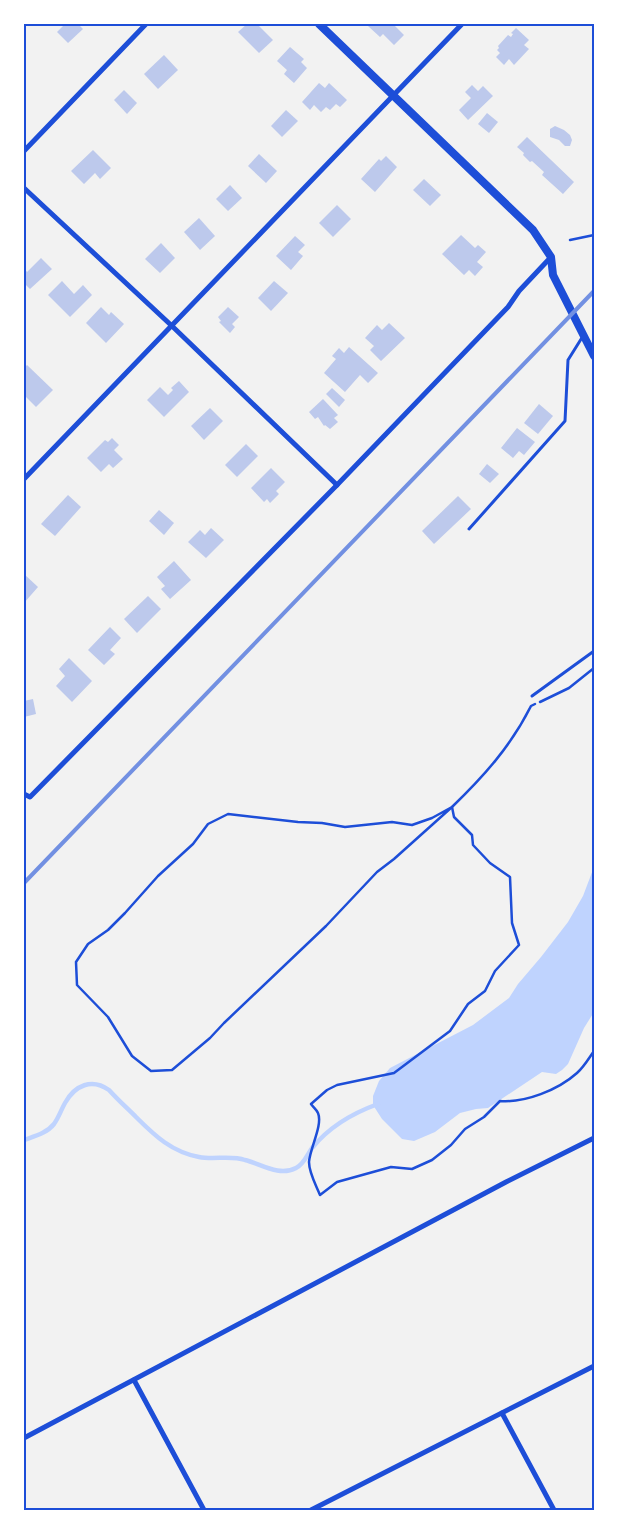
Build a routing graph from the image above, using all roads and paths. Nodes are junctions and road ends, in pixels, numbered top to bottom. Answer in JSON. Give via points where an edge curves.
{"nodes":[{"id":1,"x":146,"y":24,"type":"edge"},
{"id":2,"x":319,"y":24,"type":"edge"},
{"id":3,"x":462,"y":24,"type":"edge"},
{"id":4,"x":393,"y":95,"type":"junction"},
{"id":5,"x":24,"y":152,"type":"edge"},
{"id":6,"x":24,"y":188,"type":"edge"},
{"id":7,"x":594,"y":235,"type":"edge"},
{"id":8,"x":570,"y":240,"type":"dead end"},
{"id":9,"x":552,"y":257,"type":"junction"},
{"id":10,"x":172,"y":326,"type":"junction"},
{"id":11,"x":583,"y":336,"type":"junction"},
{"id":12,"x":594,"y":356,"type":"edge"},
{"id":13,"x":24,"y":479,"type":"edge"},
{"id":14,"x":337,"y":485,"type":"junction"},
{"id":15,"x":469,"y":528,"type":"dead end"},
{"id":16,"x":594,"y":651,"type":"edge"},
{"id":17,"x":594,"y":668,"type":"edge"},
{"id":18,"x":532,"y":696,"type":"dead end"},
{"id":19,"x":27,"y":796,"type":"edge"},
{"id":20,"x":452,"y":807,"type":"junction"},
{"id":21,"x":594,"y":1051,"type":"edge"},
{"id":22,"x":594,"y":1138,"type":"edge"},
{"id":23,"x":594,"y":1366,"type":"edge"},
{"id":24,"x":134,"y":1380,"type":"junction"},
{"id":25,"x":502,"y":1413,"type":"junction"},
{"id":26,"x":24,"y":1438,"type":"edge"},
{"id":27,"x":204,"y":1510,"type":"edge"},
{"id":28,"x":311,"y":1510,"type":"edge"},
{"id":29,"x":554,"y":1510,"type":"edge"}],
"edges":[{"from":1,"to":5,"type":"street"},
{"from":2,"to":4,"type":"street"},
{"from":3,"to":4,"type":"street"},
{"from":4,"to":9,"type":"street","via":[[533,230]]},
{"from":4,"to":10,"type":"street"},
{"from":6,"to":10,"type":"street"},
{"from":7,"to":8,"type":"path"},
{"from":9,"to":11,"type":"street","via":[[553,276]]},
{"from":9,"to":14,"type":"street"},
{"from":10,"to":13,"type":"street"},
{"from":10,"to":14,"type":"street"},
{"from":11,"to":12,"type":"street"},
{"from":11,"to":15,"type":"lane","via":[[568,360],[565,421]]},
{"from":14,"to":19,"type":"street"},
{"from":16,"to":18,"type":"lane"},
{"from":17,"to":20,"type":"path","via":[[570,688],[531,706],[515,737]]},
{"from":20,"to":20,"type":"path","via":[[412,825],[392,822],[345,827],[228,814],[208,824],[193,844],[125,913],[88,944],[76,962],[77,985],[108,1017],[132,1056],[151,1072],[172,1070],[273,978],[376,872]]},
{"from":20,"to":21,"type":"path","via":[[454,817],[472,836],[473,845],[510,877],[512,923],[520,945],[495,971],[486,991],[468,1004],[450,1031],[394,1072],[337,1085],[311,1104],[318,1112],[320,1122],[309,1163],[320,1195],[337,1182],[391,1167],[412,1169],[432,1160],[500,1101],[513,1102],[559,1085],[578,1072]]},
{"from":22,"to":24,"type":"street"},
{"from":23,"to":25,"type":"street"},
{"from":24,"to":26,"type":"street"},
{"from":24,"to":27,"type":"street"},
{"from":25,"to":28,"type":"street"},
{"from":25,"to":29,"type":"street"}]}
